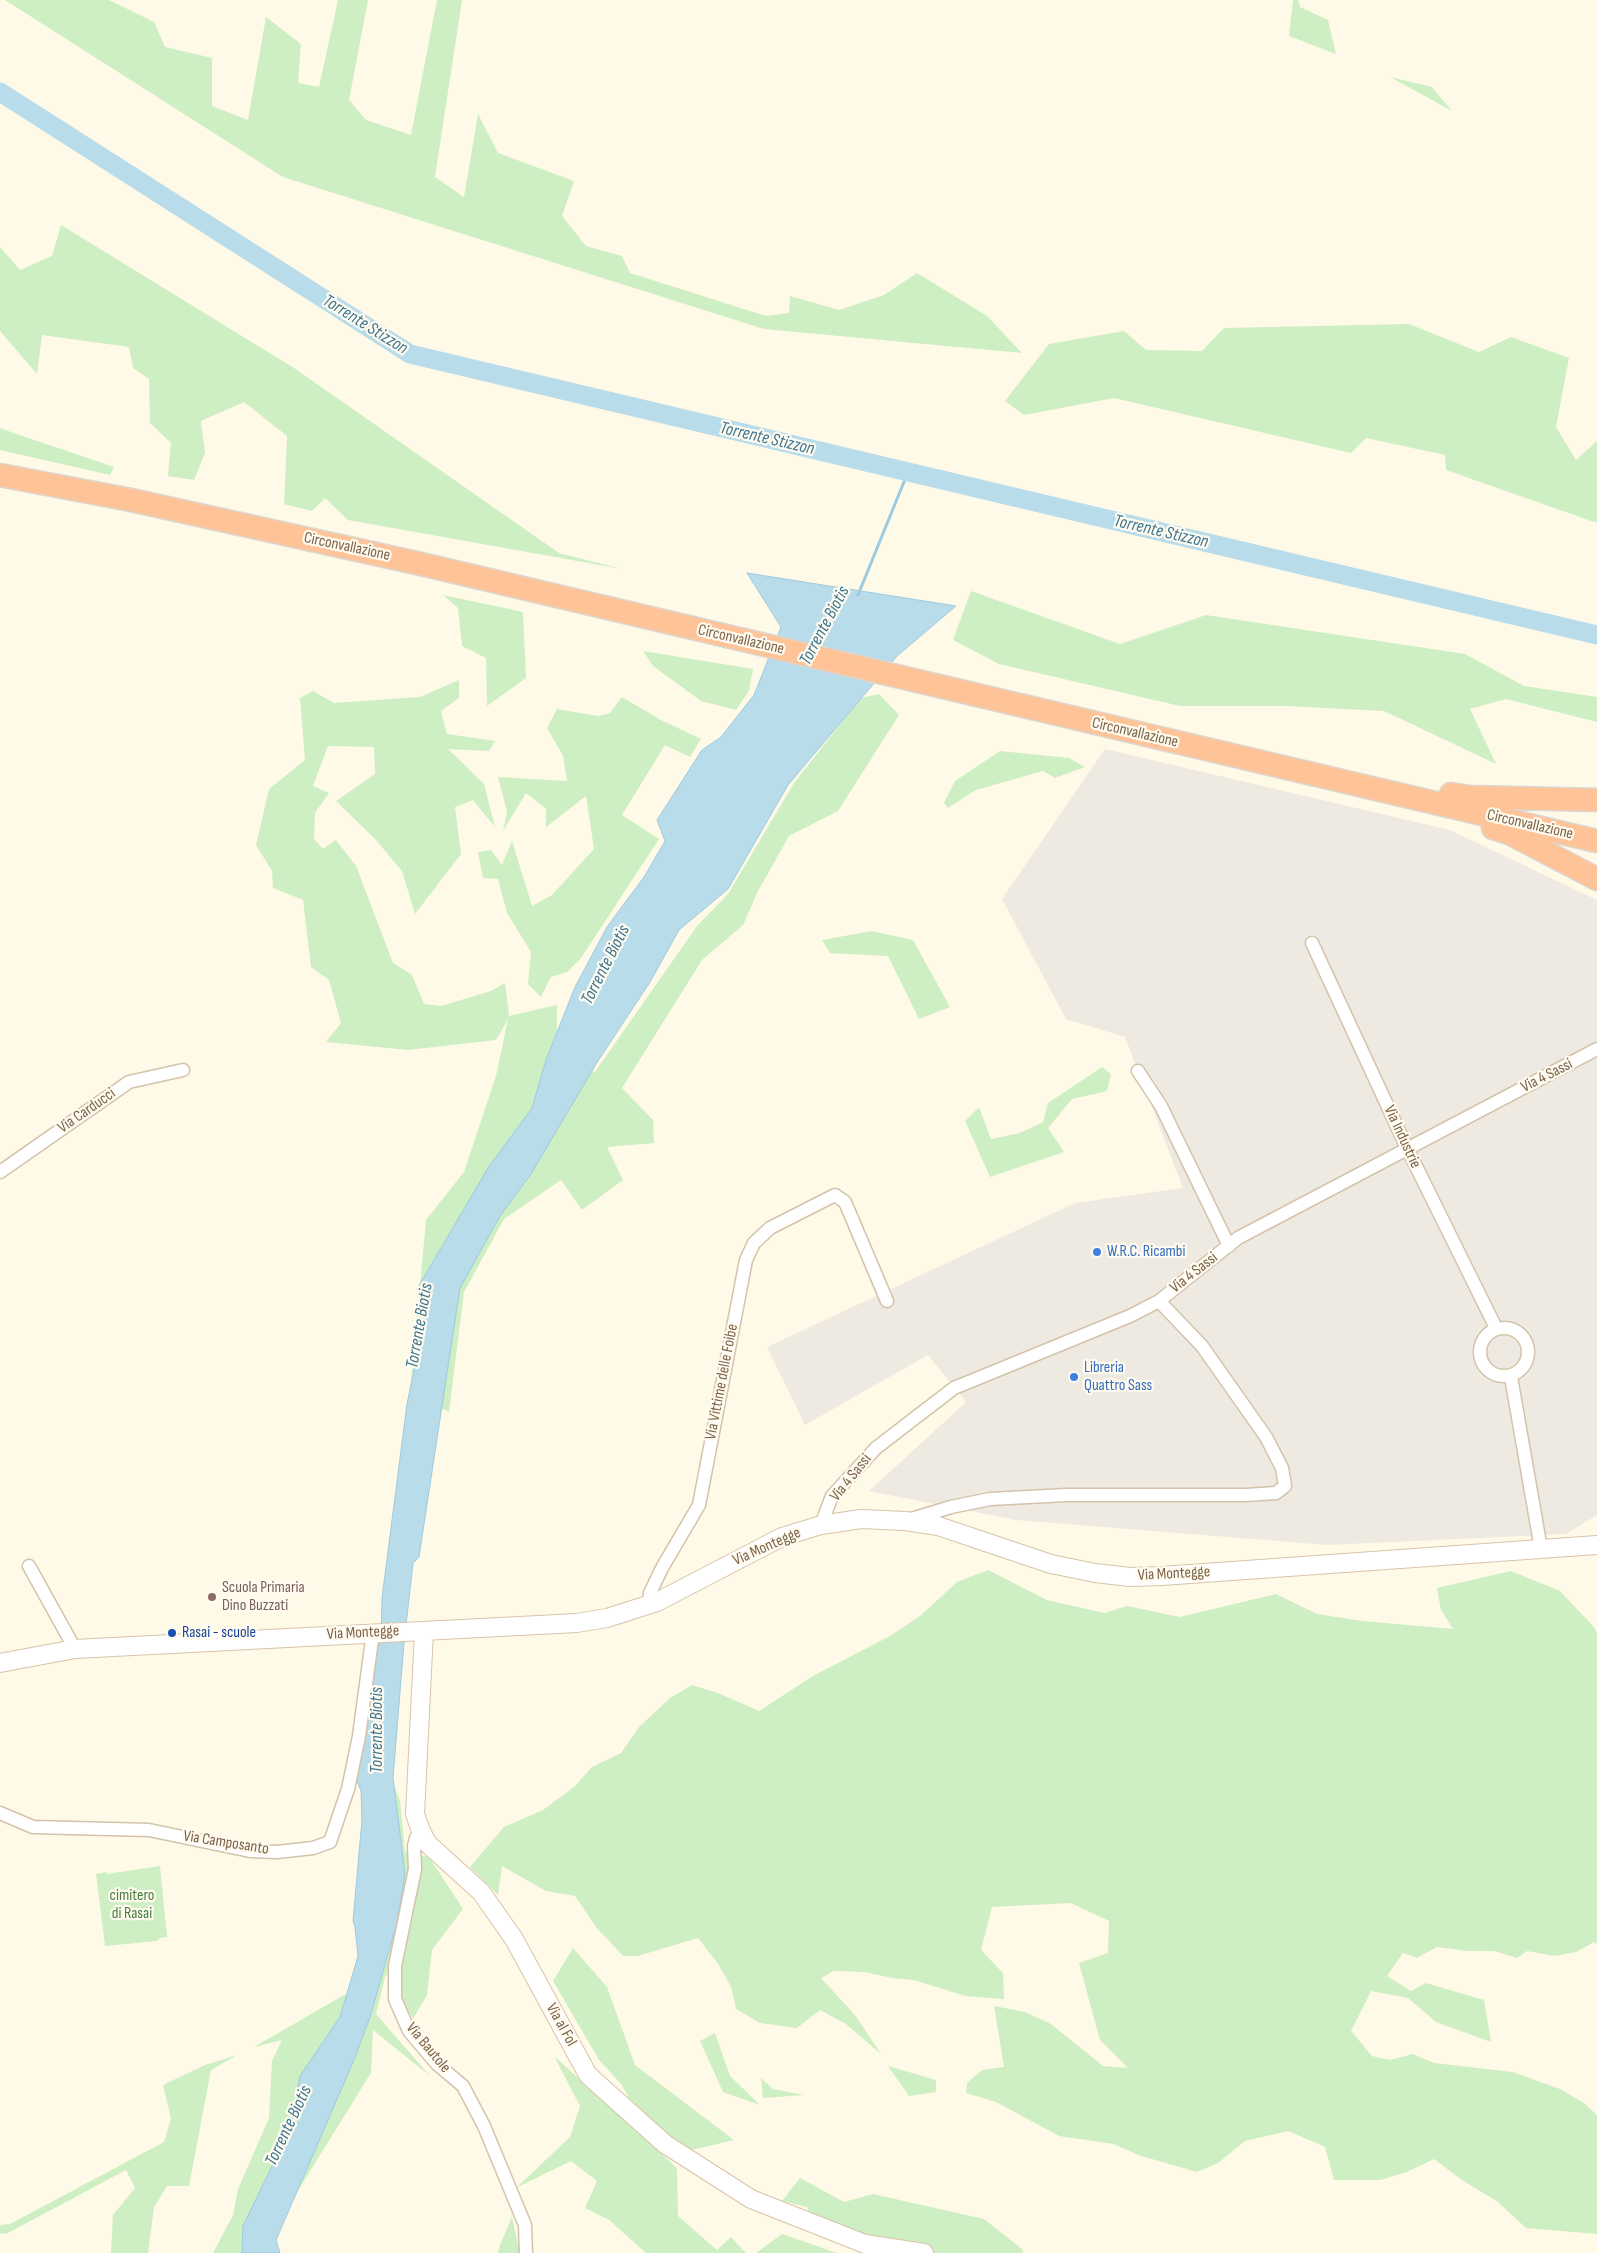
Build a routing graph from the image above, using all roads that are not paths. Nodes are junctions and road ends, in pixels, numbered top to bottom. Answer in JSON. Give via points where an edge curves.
{"nodes":[{"id":1,"x":0,"y":475,"type":"edge"},
{"id":2,"x":1370,"y":788,"type":"junction"},
{"id":3,"x":1597,"y":800,"type":"edge"},
{"id":4,"x":1597,"y":841,"type":"edge"},
{"id":5,"x":1597,"y":879,"type":"edge"},
{"id":6,"x":1312,"y":943,"type":"dead end"},
{"id":7,"x":1597,"y":1049,"type":"edge"},
{"id":8,"x":183,"y":1070,"type":"dead end"},
{"id":9,"x":1138,"y":1071,"type":"dead end"},
{"id":10,"x":1407,"y":1148,"type":"junction"},
{"id":11,"x":0,"y":1172,"type":"edge"},
{"id":12,"x":1229,"y":1246,"type":"junction"},
{"id":13,"x":887,"y":1301,"type":"dead end"},
{"id":14,"x":1159,"y":1301,"type":"junction"},
{"id":15,"x":1496,"y":1328,"type":"junction"},
{"id":16,"x":1511,"y":1377,"type":"junction"},
{"id":17,"x":905,"y":1521,"type":"junction"},
{"id":18,"x":820,"y":1525,"type":"junction"},
{"id":19,"x":1597,"y":1545,"type":"edge"},
{"id":20,"x":1541,"y":1549,"type":"junction"},
{"id":21,"x":29,"y":1566,"type":"dead end"},
{"id":22,"x":649,"y":1604,"type":"junction"},
{"id":23,"x":424,"y":1630,"type":"junction"},
{"id":24,"x":386,"y":1632,"type":"junction"},
{"id":25,"x":75,"y":1649,"type":"junction"},
{"id":26,"x":0,"y":1663,"type":"edge"},
{"id":27,"x":0,"y":1813,"type":"edge"},
{"id":28,"x":421,"y":1831,"type":"junction"},
{"id":29,"x":526,"y":2253,"type":"edge"},
{"id":30,"x":924,"y":2253,"type":"edge"}],
"edges":[{"from":1,"to":2,"type":"highway","name":"Circonvallazione","via":[[131,500],[421,564]]},
{"from":2,"to":3,"type":"highway","via":[[1390,782],[1470,797]]},
{"from":2,"to":4,"type":"highway","name":"Circonvallazione"},
{"from":2,"to":5,"type":"highway","via":[[1374,794],[1509,833]]},
{"from":6,"to":10,"type":"street","name":"Via Industrie"},
{"from":7,"to":10,"type":"street","name":"Via 4 Sassi"},
{"from":8,"to":11,"type":"street","name":"Via Carducci","via":[[129,1082]]},
{"from":9,"to":12,"type":"street","via":[[1161,1106]]},
{"from":10,"to":12,"type":"street","name":"Via 4 Sassi","via":[[1238,1238]]},
{"from":10,"to":15,"type":"street","name":"Via Industrie"},
{"from":12,"to":14,"type":"street","name":"Via 4 Sassi"},
{"from":13,"to":22,"type":"street","name":"Via Vittime delle Foibe","via":[[845,1202],[835,1195],[770,1228],[754,1243],[746,1260],[699,1505],[658,1576]]},
{"from":14,"to":17,"type":"street","via":[[1202,1346],[1266,1438],[1282,1468],[1285,1486],[1276,1493],[1246,1495],[1066,1495],[990,1500],[951,1507]]},
{"from":14,"to":18,"type":"street","name":"Via 4 Sassi","via":[[954,1388],[876,1448],[832,1496]]},
{"from":15,"to":16,"type":"street","via":[[1484,1338],[1479,1352],[1484,1366],[1496,1376]]},
{"from":15,"to":16,"type":"street","via":[[1516,1330],[1529,1345],[1527,1365]]},
{"from":16,"to":20,"type":"street"},
{"from":17,"to":18,"type":"street","name":"Via Montegge","via":[[861,1519]]},
{"from":17,"to":20,"type":"street","name":"Via Montegge","via":[[938,1526],[1051,1564],[1095,1574],[1130,1576]]},
{"from":18,"to":22,"type":"street","name":"Via Montegge","via":[[782,1537]]},
{"from":19,"to":20,"type":"street","name":"Via Montegge"},
{"from":21,"to":25,"type":"street"},
{"from":22,"to":23,"type":"street","name":"Via Montegge","via":[[607,1618],[577,1623]]},
{"from":23,"to":24,"type":"street","name":"Via Montegge"},
{"from":23,"to":28,"type":"street","name":"Via al Fol","via":[[416,1814]]},
{"from":24,"to":25,"type":"street","name":"Via Montegge"},
{"from":24,"to":27,"type":"street","name":"Via Camposanto","via":[[350,1780],[336,1832],[330,1842],[278,1852],[250,1851],[149,1830],[33,1827]]},
{"from":25,"to":26,"type":"street","name":"Via Montegge"},
{"from":28,"to":29,"type":"street","name":"Via Bautole","via":[[414,1846],[415,1869],[395,1966],[395,2000],[409,2030],[437,2064],[463,2086],[484,2126],[526,2225]]},
{"from":28,"to":30,"type":"street","name":"Via al Fol","via":[[428,1844],[481,1892],[514,1939],[588,2075],[665,2144],[751,2199],[865,2244]]}]}
